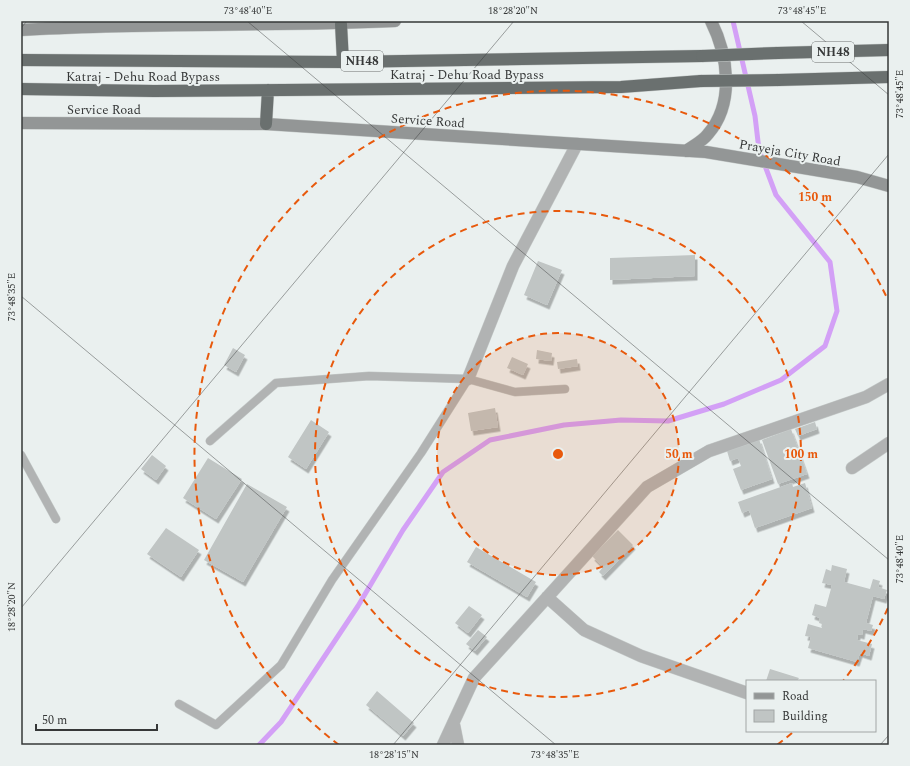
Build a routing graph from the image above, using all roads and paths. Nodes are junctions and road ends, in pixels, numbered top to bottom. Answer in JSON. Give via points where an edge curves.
{"nodes":[{"id":1,"x":395,"y":21,"type":"edge"},
{"id":2,"x":711,"y":21,"type":"edge"},
{"id":3,"x":78,"y":24,"type":"edge"},
{"id":4,"x":341,"y":24,"type":"junction"},
{"id":5,"x":21,"y":30,"type":"edge"},
{"id":6,"x":889,"y":50,"type":"edge"},
{"id":7,"x":21,"y":60,"type":"edge"},
{"id":8,"x":343,"y":62,"type":"junction"},
{"id":9,"x":889,"y":77,"type":"edge"},
{"id":10,"x":21,"y":89,"type":"edge"},
{"id":11,"x":268,"y":90,"type":"junction"},
{"id":12,"x":21,"y":123,"type":"edge"},
{"id":13,"x":266,"y":124,"type":"junction"},
{"id":14,"x":577,"y":144,"type":"junction"},
{"id":15,"x":686,"y":151,"type":"junction"},
{"id":16,"x":889,"y":186,"type":"edge"},
{"id":17,"x":468,"y":379,"type":"junction"},
{"id":18,"x":889,"y":384,"type":"edge"},
{"id":19,"x":565,"y":389,"type":"dead end"},
{"id":20,"x":210,"y":441,"type":"dead end"},
{"id":21,"x":889,"y":443,"type":"edge"},
{"id":22,"x":21,"y":456,"type":"edge"},
{"id":23,"x":852,"y":468,"type":"dead end"},
{"id":24,"x":56,"y":519,"type":"dead end"},
{"id":25,"x":547,"y":597,"type":"junction"},
{"id":26,"x":746,"y":693,"type":"edge"},
{"id":27,"x":179,"y":704,"type":"dead end"},
{"id":28,"x":454,"y":726,"type":"junction"},
{"id":29,"x":443,"y":745,"type":"edge"},
{"id":30,"x":458,"y":745,"type":"edge"}],
"edges":[{"from":1,"to":4,"type":"street"},
{"from":2,"to":15,"type":"street","via":[[721,45],[726,69],[724,100],[718,120],[708,135]]},
{"from":3,"to":4,"type":"street"},
{"from":3,"to":5,"type":"street"},
{"from":4,"to":8,"type":"highway"},
{"from":6,"to":8,"type":"highway","name":"Katraj - Dehu Road Bypass","number":"NH48","bridge":true},
{"from":7,"to":8,"type":"highway","name":"Katraj - Dehu Road Bypass","number":"NH48"},
{"from":9,"to":11,"type":"highway","name":"Katraj - Dehu Road Bypass","number":"NH48","bridge":true,"via":[[701,81],[620,87]]},
{"from":10,"to":11,"type":"highway","name":"Katraj - Dehu Road Bypass","number":"NH48"},
{"from":11,"to":13,"type":"highway"},
{"from":12,"to":13,"type":"street","name":"Service Road"},
{"from":13,"to":14,"type":"street","name":"Service Road"},
{"from":14,"to":15,"type":"street","name":"Service Road"},
{"from":14,"to":17,"type":"street","via":[[513,266]]},
{"from":15,"to":16,"type":"street","name":"Prayeja City Road","via":[[827,172]]},
{"from":17,"to":19,"type":"lane","via":[[515,392]]},
{"from":17,"to":20,"type":"lane","via":[[368,376],[276,383]]},
{"from":17,"to":27,"type":"lane","via":[[421,453],[332,580],[281,665],[216,725]]},
{"from":18,"to":25,"type":"street","via":[[866,397],[709,451],[647,486]]},
{"from":21,"to":23,"type":"street"},
{"from":22,"to":24,"type":"lane"},
{"from":25,"to":26,"type":"street","via":[[584,630],[641,656]]},
{"from":25,"to":28,"type":"street","via":[[474,678]]},
{"from":28,"to":29,"type":"street"},
{"from":28,"to":30,"type":"street"}]}
